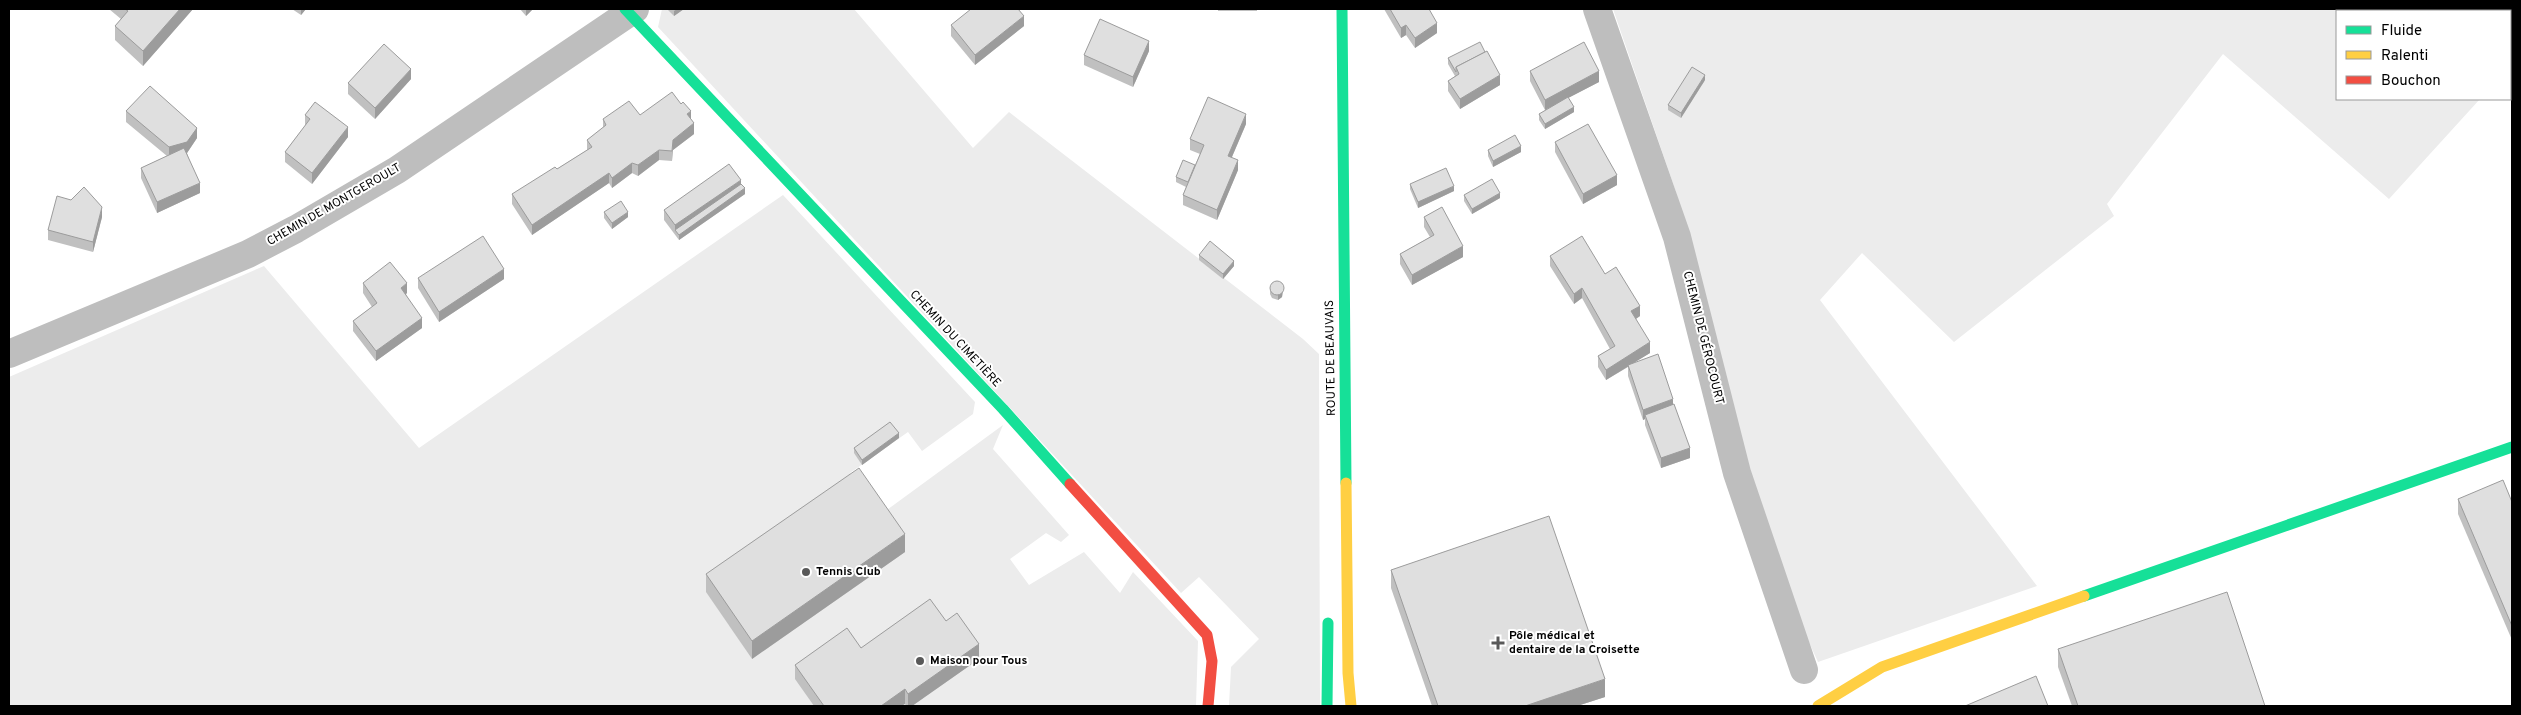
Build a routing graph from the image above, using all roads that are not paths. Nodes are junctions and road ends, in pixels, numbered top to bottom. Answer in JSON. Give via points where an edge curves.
{"nodes":[{"id":1,"x":1342,"y":9,"type":"edge"},
{"id":2,"x":1597,"y":9,"type":"edge"},
{"id":3,"x":630,"y":10,"type":"edge"},
{"id":4,"x":9,"y":354,"type":"edge"},
{"id":5,"x":2512,"y":448,"type":"edge"},
{"id":6,"x":1328,"y":610,"type":"dead end"},
{"id":7,"x":1804,"y":670,"type":"dead end"},
{"id":8,"x":1208,"y":706,"type":"edge"},
{"id":9,"x":1327,"y":706,"type":"edge"},
{"id":10,"x":1351,"y":706,"type":"edge"},
{"id":11,"x":1818,"y":706,"type":"edge"}],
"edges":[{"from":1,"to":10,"type":"street","name":"ROUTE DE BEAUVAIS","via":[[1348,673]]},
{"from":2,"to":7,"type":"street","name":"CHEMIN DE GÉROCOURT","via":[[1677,237],[1738,473]]},
{"from":3,"to":4,"type":"street","name":"CHEMIN DE MONTGEROULT","via":[[397,170],[296,229],[248,254]]},
{"from":3,"to":8,"type":"street","name":"CHEMIN DU CIMETIÈRE","via":[[1003,409],[1207,635],[1212,645]]},
{"from":5,"to":11,"type":"street","via":[[1882,667]]},
{"from":6,"to":9,"type":"street"}]}
